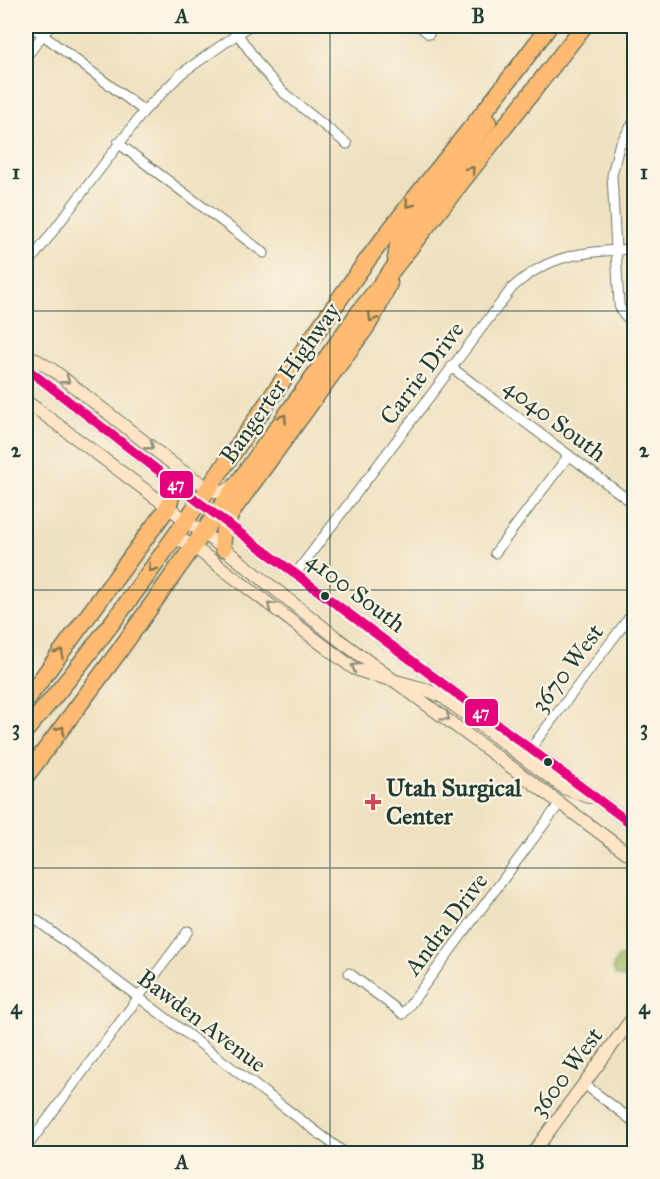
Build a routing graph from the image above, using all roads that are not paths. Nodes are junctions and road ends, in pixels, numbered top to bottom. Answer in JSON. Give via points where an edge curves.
{"nodes":[{"id":1,"x":31,"y":26,"type":"edge"},
{"id":2,"x":50,"y":26,"type":"edge"},
{"id":3,"x":249,"y":26,"type":"edge"},
{"id":4,"x":419,"y":26,"type":"edge"},
{"id":5,"x":549,"y":26,"type":"edge"},
{"id":6,"x":584,"y":26,"type":"edge"},
{"id":7,"x":237,"y":33,"type":"junction"},
{"id":8,"x":43,"y":34,"type":"junction"},
{"id":9,"x":429,"y":34,"type":"dead end"},
{"id":10,"x":536,"y":44,"type":"junction"},
{"id":11,"x":26,"y":57,"type":"edge"},
{"id":12,"x":144,"y":111,"type":"junction"},
{"id":13,"x":634,"y":121,"type":"edge"},
{"id":14,"x":118,"y":143,"type":"junction"},
{"id":15,"x":347,"y":144,"type":"dead end"},
{"id":16,"x":634,"y":249,"type":"edge"},
{"id":17,"x":616,"y":250,"type":"junction"},
{"id":18,"x":264,"y":253,"type":"dead end"},
{"id":19,"x":395,"y":264,"type":"junction"},
{"id":20,"x":26,"y":267,"type":"edge"},
{"id":21,"x":634,"y":324,"type":"edge"},
{"id":22,"x":26,"y":354,"type":"edge"},
{"id":23,"x":452,"y":367,"type":"junction"},
{"id":24,"x":26,"y":368,"type":"edge"},
{"id":25,"x":26,"y":401,"type":"edge"},
{"id":26,"x":568,"y":455,"type":"junction"},
{"id":27,"x":170,"y":481,"type":"junction"},
{"id":28,"x":238,"y":484,"type":"junction"},
{"id":29,"x":210,"y":489,"type":"junction"},
{"id":30,"x":200,"y":503,"type":"junction"},
{"id":31,"x":634,"y":504,"type":"edge"},
{"id":32,"x":168,"y":507,"type":"junction"},
{"id":33,"x":221,"y":519,"type":"junction"},
{"id":34,"x":187,"y":521,"type":"junction"},
{"id":35,"x":174,"y":540,"type":"junction"},
{"id":36,"x":199,"y":540,"type":"junction"},
{"id":37,"x":224,"y":548,"type":"junction"},
{"id":38,"x":495,"y":553,"type":"dead end"},
{"id":39,"x":296,"y":573,"type":"junction"},
{"id":40,"x":634,"y":611,"type":"edge"},
{"id":41,"x":399,"y":682,"type":"junction"},
{"id":42,"x":26,"y":700,"type":"edge"},
{"id":43,"x":26,"y":730,"type":"edge"},
{"id":44,"x":531,"y":748,"type":"junction"},
{"id":45,"x":26,"y":776,"type":"edge"},
{"id":46,"x":560,"y":803,"type":"junction"},
{"id":47,"x":605,"y":803,"type":"junction"},
{"id":48,"x":634,"y":826,"type":"edge"},
{"id":49,"x":634,"y":858,"type":"edge"},
{"id":50,"x":188,"y":931,"type":"dead end"},
{"id":51,"x":26,"y":932,"type":"edge"},
{"id":52,"x":349,"y":973,"type":"dead end"},
{"id":53,"x":139,"y":997,"type":"junction"},
{"id":54,"x":634,"y":1016,"type":"edge"},
{"id":55,"x":584,"y":1084,"type":"junction"},
{"id":56,"x":634,"y":1122,"type":"edge"},
{"id":57,"x":26,"y":1148,"type":"edge"},
{"id":58,"x":346,"y":1154,"type":"edge"},
{"id":59,"x":532,"y":1154,"type":"edge"}],
"edges":[{"from":1,"to":8,"type":"street"},
{"from":2,"to":8,"type":"street"},
{"from":3,"to":7,"type":"street"},
{"from":4,"to":9,"type":"street"},
{"from":5,"to":10,"type":"highway","name":"Bangerter Highway"},
{"from":19,"to":6,"type":"highway","name":"Bangerter Highway","one_way":true},
{"from":7,"to":12,"type":"street","via":[[182,73]]},
{"from":7,"to":15,"type":"street","via":[[284,93]]},
{"from":8,"to":11,"type":"street"},
{"from":8,"to":12,"type":"street"},
{"from":10,"to":19,"type":"highway","via":[[531,68],[404,233]]},
{"from":10,"to":29,"type":"highway","name":"Bangerter Highway","one_way":true,"via":[[377,246]]},
{"from":12,"to":14,"type":"street"},
{"from":13,"to":17,"type":"street","via":[[619,146],[614,165]]},
{"from":14,"to":18,"type":"street"},
{"from":14,"to":20,"type":"street"},
{"from":16,"to":17,"type":"street","name":"Carrie Drive"},
{"from":17,"to":21,"type":"street","via":[[620,308]]},
{"from":17,"to":23,"type":"street","name":"Carrie Drive","via":[[569,255],[527,275],[505,296]]},
{"from":28,"to":19,"type":"highway","name":"Bangerter Highway","one_way":true},
{"from":19,"to":33,"type":"highway","one_way":true,"via":[[387,291],[367,326],[235,507]]},
{"from":22,"to":29,"type":"main road","one_way":true,"via":[[53,370]]},
{"from":23,"to":26,"type":"street","name":"4040 South"},
{"from":23,"to":39,"type":"street","name":"Carrie Drive"},
{"from":24,"to":27,"type":"main road","name":"4100 South"},
{"from":25,"to":32,"type":"main road","name":"4100 South"},
{"from":26,"to":31,"type":"street","name":"4040 South"},
{"from":26,"to":38,"type":"street"},
{"from":27,"to":30,"type":"main road","name":"4100 South"},
{"from":27,"to":32,"type":"highway"},
{"from":28,"to":29,"type":"main road","via":[[217,492]]},
{"from":28,"to":33,"type":"highway","name":"Bangerter Highway"},
{"from":29,"to":30,"type":"highway","name":"Bangerter Highway"},
{"from":30,"to":33,"type":"main road","name":"4100 South"},
{"from":30,"to":34,"type":"highway","name":"Bangerter Highway"},
{"from":32,"to":34,"type":"main road","name":"4100 South"},
{"from":42,"to":32,"type":"highway","one_way":true},
{"from":33,"to":36,"type":"highway","name":"Bangerter Highway"},
{"from":33,"to":37,"type":"highway"},
{"from":33,"to":39,"type":"main road","name":"4100 South"},
{"from":34,"to":35,"type":"highway","name":"Bangerter Highway"},
{"from":34,"to":36,"type":"main road","name":"4100 South"},
{"from":35,"to":36,"type":"main road"},
{"from":35,"to":43,"type":"highway","name":"Bangerter Highway","one_way":true},
{"from":36,"to":37,"type":"main road","name":"4100 South"},
{"from":41,"to":36,"type":"main road","one_way":true,"via":[[354,668]]},
{"from":45,"to":36,"type":"highway","name":"Bangerter Highway","one_way":true},
{"from":37,"to":41,"type":"main road","name":"4100 South"},
{"from":39,"to":44,"type":"main road","name":"4100 South"},
{"from":40,"to":44,"type":"street","name":"3670 West"},
{"from":41,"to":46,"type":"main road","name":"4100 South","one_way":true},
{"from":41,"to":47,"type":"main road","via":[[444,698],[564,788]]},
{"from":44,"to":47,"type":"main road","name":"4100 South"},
{"from":46,"to":49,"type":"main road","name":"4100 South"},
{"from":46,"to":52,"type":"street","name":"Andra Drive","via":[[403,1014]]},
{"from":47,"to":48,"type":"main road","name":"4100 South"},
{"from":50,"to":53,"type":"street"},
{"from":51,"to":53,"type":"street","name":"Bawden Avenue","via":[[35,919]]},
{"from":53,"to":57,"type":"street"},
{"from":53,"to":58,"type":"street","name":"Bawden Avenue"},
{"from":54,"to":55,"type":"main road","name":"3600 West"},
{"from":55,"to":56,"type":"street"},
{"from":55,"to":59,"type":"main road","name":"3600 West"}]}
